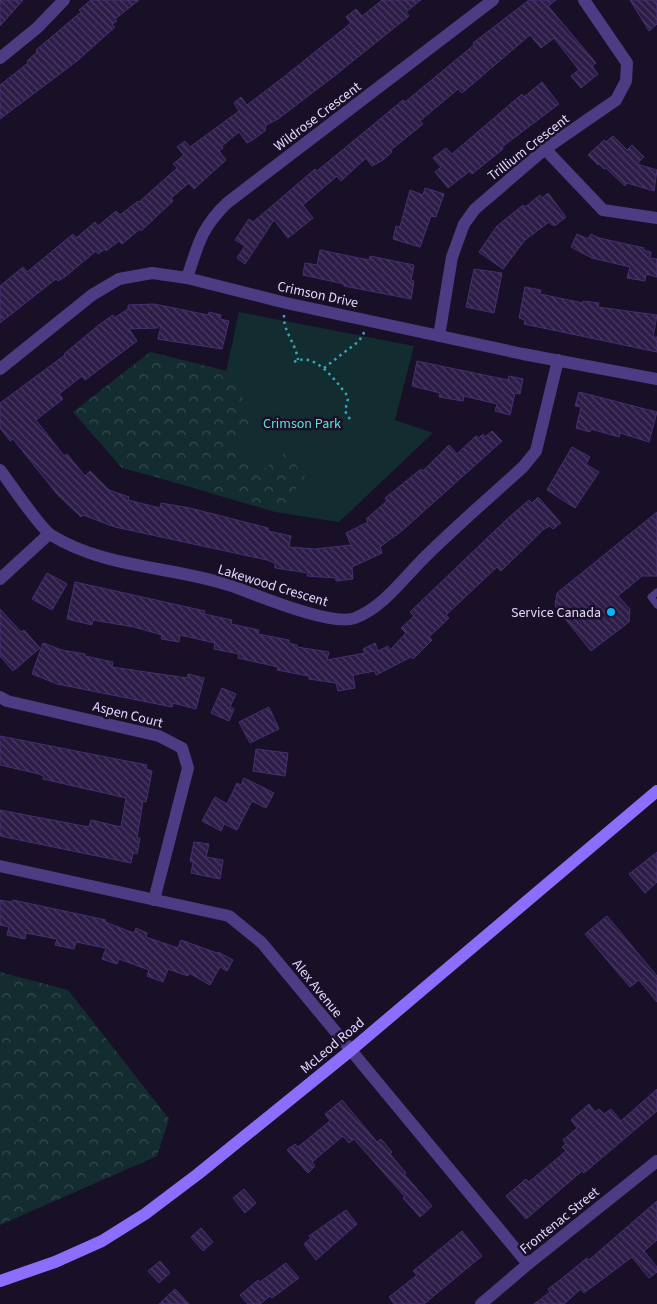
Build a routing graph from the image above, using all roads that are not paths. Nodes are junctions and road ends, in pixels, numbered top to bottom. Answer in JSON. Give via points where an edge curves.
{"nodes":[{"id":1,"x":64,"y":0,"type":"edge"},
{"id":2,"x":493,"y":0,"type":"edge"},
{"id":3,"x":584,"y":0,"type":"edge"},
{"id":4,"x":0,"y":58,"type":"edge"},
{"id":5,"x":545,"y":149,"type":"junction"},
{"id":6,"x":657,"y":218,"type":"edge"},
{"id":7,"x":187,"y":278,"type":"junction"},
{"id":8,"x":439,"y":336,"type":"junction"},
{"id":9,"x":558,"y":360,"type":"junction"},
{"id":10,"x":0,"y":369,"type":"edge"},
{"id":11,"x":657,"y":379,"type":"edge"},
{"id":12,"x":0,"y":470,"type":"edge"},
{"id":13,"x":49,"y":534,"type":"junction"},
{"id":14,"x":0,"y":579,"type":"edge"},
{"id":15,"x":657,"y":592,"type":"edge"},
{"id":16,"x":657,"y":605,"type":"edge"},
{"id":17,"x":0,"y":697,"type":"edge"},
{"id":18,"x":657,"y":791,"type":"edge"},
{"id":19,"x":0,"y":866,"type":"edge"},
{"id":20,"x":154,"y":900,"type":"junction"},
{"id":21,"x":350,"y":1051,"type":"junction"},
{"id":22,"x":657,"y":1161,"type":"edge"},
{"id":23,"x":528,"y":1264,"type":"junction"},
{"id":24,"x":0,"y":1280,"type":"edge"},
{"id":25,"x":481,"y":1304,"type":"edge"}],
"edges":[{"from":1,"to":4,"type":"street","via":[[37,28]]},
{"from":2,"to":7,"type":"street","name":"Wildrose Crescent","via":[[227,204],[202,233]]},
{"from":3,"to":5,"type":"street","name":"Trillium Crescent","via":[[627,62],[626,81],[616,100]]},
{"from":5,"to":6,"type":"street","via":[[603,210]]},
{"from":5,"to":8,"type":"street","name":"Trillium Crescent","via":[[475,209],[464,224],[452,257]]},
{"from":7,"to":8,"type":"street","name":"Crimson Drive"},
{"from":7,"to":10,"type":"street","name":"Crimson Drive","via":[[152,273],[119,279],[92,295]]},
{"from":8,"to":9,"type":"street","name":"Crimson Drive"},
{"from":9,"to":11,"type":"street","name":"Crimson Drive"},
{"from":9,"to":13,"type":"street","name":"Lakewood Crescent","via":[[536,451],[381,601],[354,619],[338,620],[317,615],[229,585],[80,551]]},
{"from":12,"to":13,"type":"street","name":"Lakewood Crescent"},
{"from":13,"to":14,"type":"street"},
{"from":15,"to":16,"type":"lane","via":[[651,597]]},
{"from":17,"to":20,"type":"street","name":"Aspen Court","via":[[159,736],[182,748],[188,768]]},
{"from":18,"to":21,"type":"main road","name":"McLeod Road"},
{"from":19,"to":20,"type":"street","name":"Alex Avenue"},
{"from":20,"to":21,"type":"street","name":"Alex Avenue","via":[[229,916],[262,943]]},
{"from":21,"to":23,"type":"street","name":"Alex Avenue"},
{"from":21,"to":24,"type":"main road","name":"McLeod Road","via":[[145,1214],[102,1241],[55,1262]]},
{"from":22,"to":23,"type":"street","name":"Frontenac Street"},
{"from":23,"to":25,"type":"street","name":"Frontenac Street"}]}
